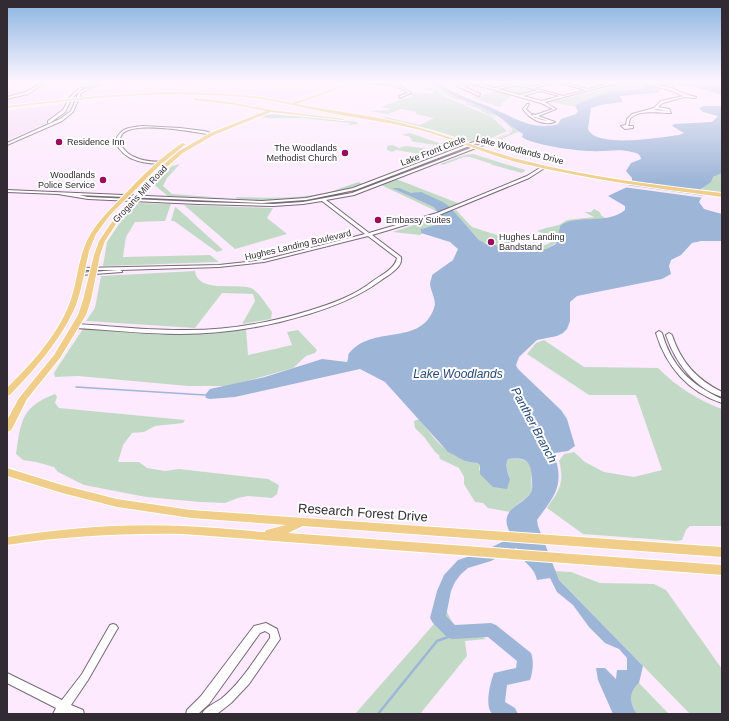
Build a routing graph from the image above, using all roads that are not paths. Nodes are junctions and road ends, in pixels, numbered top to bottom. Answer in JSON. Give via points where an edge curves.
{"nodes":[{"id":1,"x":60,"y":115,"type":"edge"},
{"id":2,"x":67,"y":115,"type":"edge"},
{"id":3,"x":251,"y":115,"type":"edge"},
{"id":4,"x":252,"y":115,"type":"edge"},
{"id":5,"x":304,"y":115,"type":"edge"},
{"id":6,"x":350,"y":115,"type":"edge"},
{"id":7,"x":537,"y":115,"type":"edge"},
{"id":8,"x":634,"y":115,"type":"edge"},
{"id":9,"x":533,"y":116,"type":"junction"},
{"id":10,"x":52,"y":121,"type":"junction"},
{"id":11,"x":59,"y":121,"type":"junction"},
{"id":12,"x":628,"y":126,"type":"dead end"},
{"id":13,"x":206,"y":133,"type":"junction"},
{"id":14,"x":212,"y":134,"type":"junction"},
{"id":15,"x":12,"y":138,"type":"junction"},
{"id":16,"x":19,"y":139,"type":"junction"},
{"id":17,"x":7,"y":141,"type":"edge"},
{"id":18,"x":479,"y":142,"type":"junction"},
{"id":19,"x":7,"y":144,"type":"edge"},
{"id":20,"x":486,"y":144,"type":"junction"},
{"id":21,"x":463,"y":147,"type":"junction"},
{"id":22,"x":469,"y":147,"type":"junction"},
{"id":23,"x":475,"y":147,"type":"junction"},
{"id":24,"x":158,"y":163,"type":"junction"},
{"id":25,"x":168,"y":164,"type":"junction"},
{"id":26,"x":539,"y":168,"type":"junction"},
{"id":27,"x":7,"y":191,"type":"edge"},
{"id":28,"x":722,"y":195,"type":"edge"},
{"id":29,"x":711,"y":196,"type":"junction"},
{"id":30,"x":125,"y":198,"type":"junction"},
{"id":31,"x":135,"y":198,"type":"junction"},
{"id":32,"x":322,"y":199,"type":"junction"},
{"id":33,"x":722,"y":199,"type":"edge"},
{"id":34,"x":99,"y":226,"type":"junction"},
{"id":35,"x":111,"y":226,"type":"junction"},
{"id":36,"x":369,"y":236,"type":"junction"},
{"id":37,"x":94,"y":270,"type":"junction"},
{"id":38,"x":81,"y":272,"type":"junction"},
{"id":39,"x":76,"y":326,"type":"junction"},
{"id":40,"x":659,"y":333,"type":"dead end"},
{"id":41,"x":669,"y":335,"type":"dead end"},
{"id":42,"x":7,"y":393,"type":"edge"},
{"id":43,"x":722,"y":395,"type":"edge"},
{"id":44,"x":722,"y":401,"type":"edge"},
{"id":45,"x":7,"y":429,"type":"edge"},
{"id":46,"x":7,"y":472,"type":"edge"},
{"id":47,"x":301,"y":522,"type":"junction"},
{"id":48,"x":260,"y":535,"type":"junction"},
{"id":49,"x":7,"y":541,"type":"edge"},
{"id":50,"x":722,"y":552,"type":"edge"},
{"id":51,"x":722,"y":570,"type":"edge"},
{"id":52,"x":113,"y":628,"type":"dead end"},
{"id":53,"x":7,"y":678,"type":"edge"},
{"id":54,"x":61,"y":710,"type":"edge"},
{"id":55,"x":78,"y":714,"type":"edge"},
{"id":56,"x":191,"y":714,"type":"edge"},
{"id":57,"x":207,"y":714,"type":"edge"}],
"edges":[{"from":1,"to":10,"type":"street"},
{"from":2,"to":11,"type":"street"},
{"from":3,"to":13,"type":"main road","name":"Grogans Mill Road"},
{"from":4,"to":14,"type":"main road","name":"Grogans Mill Road"},
{"from":5,"to":21,"type":"main road","name":"Lake Woodlands Drive","via":[[386,126]]},
{"from":6,"to":22,"type":"main road","name":"Lake Woodlands Drive","via":[[405,125]]},
{"from":7,"to":9,"type":"street"},
{"from":8,"to":12,"type":"street","via":[[629,119]]},
{"from":9,"to":9,"type":"street","via":[[547,122],[553,122]]},
{"from":10,"to":11,"type":"street"},
{"from":10,"to":15,"type":"street"},
{"from":11,"to":16,"type":"street"},
{"from":13,"to":14,"type":"street"},
{"from":13,"to":24,"type":"main road","name":"Grogans Mill Road","via":[[173,151]]},
{"from":13,"to":24,"type":"street","via":[[140,127],[127,130],[120,135],[117,143],[130,156],[143,162]]},
{"from":14,"to":25,"type":"main road","name":"Grogans Mill Road","via":[[188,147]]},
{"from":15,"to":16,"type":"street"},
{"from":15,"to":17,"type":"street"},
{"from":16,"to":19,"type":"street"},
{"from":18,"to":20,"type":"street"},
{"from":18,"to":20,"type":"street","name":"Lake Front Circle","via":[[492,140]]},
{"from":18,"to":22,"type":"street","name":"Lake Front Circle"},
{"from":20,"to":23,"type":"street","name":"Lake Front Circle"},
{"from":21,"to":22,"type":"main road","name":"Lake Woodlands Drive"},
{"from":21,"to":32,"type":"street","name":"Lake Front Circle"},
{"from":22,"to":23,"type":"main road","name":"Lake Woodlands Drive"},
{"from":22,"to":26,"type":"main road","name":"Lake Woodlands Drive"},
{"from":22,"to":32,"type":"street","name":"Lake Front Circle","via":[[353,194]]},
{"from":23,"to":26,"type":"main road","name":"Lake Woodlands Drive"},
{"from":24,"to":25,"type":"street"},
{"from":24,"to":30,"type":"main road","name":"Grogans Mill Road"},
{"from":25,"to":31,"type":"main road","name":"Grogans Mill Road"},
{"from":26,"to":29,"type":"main road","name":"Lake Woodlands Drive","via":[[618,183]]},
{"from":26,"to":36,"type":"street","name":"Hughes Landing Boulevard","via":[[528,177],[452,209]]},
{"from":27,"to":30,"type":"street","name":"Lake Front Circle","via":[[57,193],[85,198]]},
{"from":28,"to":29,"type":"main road","name":"Lake Woodlands Drive"},
{"from":29,"to":33,"type":"main road","name":"Lake Woodlands Drive"},
{"from":30,"to":31,"type":"street","name":"Lake Front Circle"},
{"from":30,"to":34,"type":"main road","name":"Grogans Mill Road"},
{"from":31,"to":32,"type":"street","name":"Lake Front Circle","via":[[266,205]]},
{"from":31,"to":35,"type":"main road","name":"Grogans Mill Road"},
{"from":32,"to":36,"type":"street"},
{"from":34,"to":35,"type":"main road"},
{"from":34,"to":38,"type":"main road","name":"Grogans Mill Road","via":[[90,240]]},
{"from":35,"to":37,"type":"main road","name":"Grogans Mill Road","via":[[102,240]]},
{"from":36,"to":37,"type":"street","name":"Hughes Landing Boulevard","via":[[259,263],[216,268]]},
{"from":36,"to":39,"type":"street","via":[[399,258],[397,266],[354,296],[307,314],[269,323],[195,331]]},
{"from":37,"to":38,"type":"street","name":"Hughes Landing Boulevard"},
{"from":37,"to":39,"type":"main road","name":"Grogans Mill Road","via":[[87,300]]},
{"from":38,"to":42,"type":"main road","name":"Grogans Mill Road","via":[[68,314],[36,362]]},
{"from":39,"to":45,"type":"main road","name":"Grogans Mill Road","via":[[57,356],[23,398]]},
{"from":40,"to":44,"type":"street","via":[[666,354],[676,370],[696,388]]},
{"from":41,"to":43,"type":"street","via":[[676,354],[689,373]]},
{"from":46,"to":47,"type":"main road","name":"Research Forest Drive","via":[[88,496],[146,508]]},
{"from":47,"to":48,"type":"main road","via":[[286,530]]},
{"from":47,"to":50,"type":"main road","name":"Research Forest Drive"},
{"from":48,"to":49,"type":"main road","via":[[142,529],[56,534]]},
{"from":48,"to":51,"type":"main road"},
{"from":52,"to":54,"type":"street","via":[[85,677]]},
{"from":53,"to":54,"type":"street"},
{"from":54,"to":55,"type":"street"},
{"from":56,"to":57,"type":"street","via":[[205,700],[257,629],[266,627],[274,632],[275,639],[240,689]]}]}
